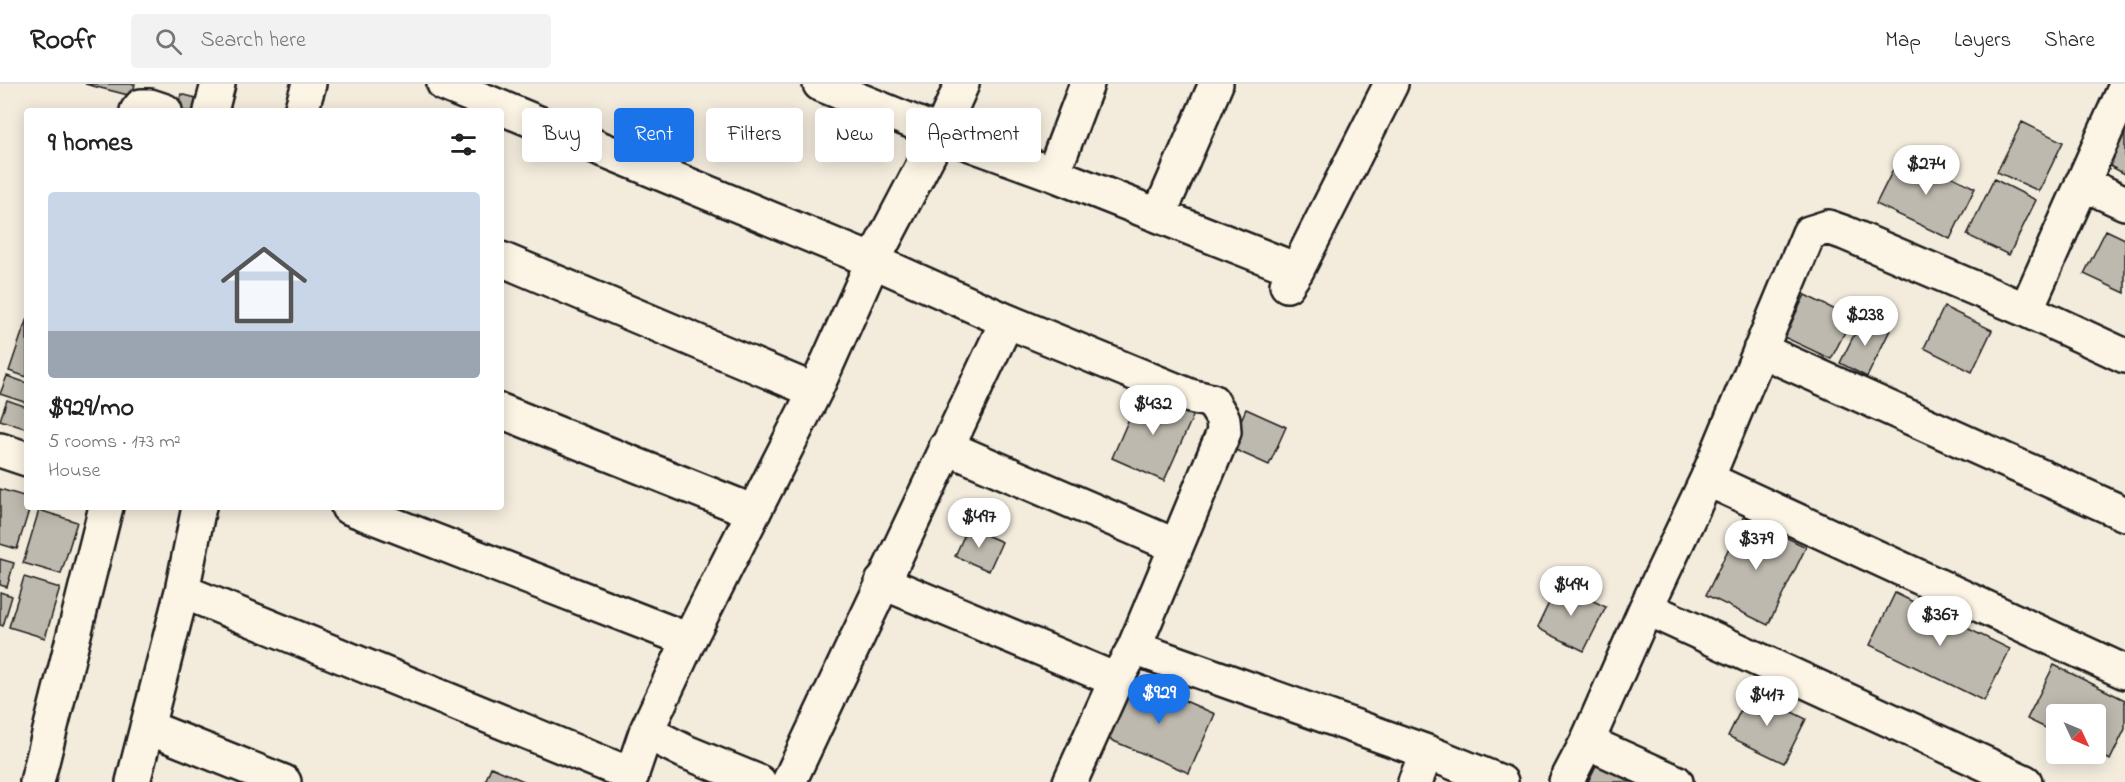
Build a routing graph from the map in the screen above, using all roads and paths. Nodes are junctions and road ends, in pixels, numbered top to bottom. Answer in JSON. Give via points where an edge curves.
{"nodes":[{"id":1,"x":218,"y":84,"type":"edge"},
{"id":2,"x":309,"y":84,"type":"edge"},
{"id":3,"x":444,"y":84,"type":"edge"},
{"id":4,"x":820,"y":84,"type":"edge"},
{"id":5,"x":962,"y":84,"type":"edge"},
{"id":6,"x":1087,"y":84,"type":"edge"},
{"id":7,"x":1216,"y":84,"type":"edge"},
{"id":8,"x":1386,"y":85,"type":"edge"},
{"id":9,"x":2125,"y":88,"type":"edge"},
{"id":10,"x":136,"y":94,"type":"edge"},
{"id":11,"x":156,"y":108,"type":"edge"},
{"id":12,"x":212,"y":108,"type":"edge"},
{"id":13,"x":302,"y":108,"type":"edge"},
{"id":14,"x":502,"y":108,"type":"edge"},
{"id":15,"x":951,"y":108,"type":"edge"},
{"id":16,"x":504,"y":109,"type":"edge"},
{"id":17,"x":906,"y":119,"type":"edge"},
{"id":18,"x":925,"y":162,"type":"edge"},
{"id":19,"x":1020,"y":162,"type":"edge"},
{"id":20,"x":1053,"y":174,"type":"junction"},
{"id":21,"x":2082,"y":183,"type":"junction"},
{"id":22,"x":2125,"y":203,"type":"edge"},
{"id":23,"x":1159,"y":215,"type":"junction"},
{"id":24,"x":504,"y":260,"type":"edge"},
{"id":25,"x":873,"y":261,"type":"junction"},
{"id":26,"x":2026,"y":310,"type":"junction"},
{"id":27,"x":1007,"y":321,"type":"junction"},
{"id":28,"x":1760,"y":350,"type":"junction"},
{"id":29,"x":2125,"y":356,"type":"edge"},
{"id":30,"x":815,"y":391,"type":"junction"},
{"id":31,"x":504,"y":412,"type":"edge"},
{"id":32,"x":946,"y":447,"type":"junction"},
{"id":33,"x":0,"y":450,"type":"edge"},
{"id":34,"x":24,"y":458,"type":"edge"},
{"id":35,"x":1707,"y":479,"type":"junction"},
{"id":36,"x":105,"y":510,"type":"edge"},
{"id":37,"x":198,"y":510,"type":"edge"},
{"id":38,"x":356,"y":510,"type":"edge"},
{"id":39,"x":754,"y":512,"type":"junction"},
{"id":40,"x":2125,"y":514,"type":"edge"},
{"id":41,"x":1176,"y":546,"type":"junction"},
{"id":42,"x":882,"y":582,"type":"junction"},
{"id":43,"x":182,"y":591,"type":"junction"},
{"id":44,"x":1646,"y":608,"type":"junction"},
{"id":45,"x":689,"y":640,"type":"junction"},
{"id":46,"x":1134,"y":648,"type":"junction"},
{"id":47,"x":2125,"y":672,"type":"edge"},
{"id":48,"x":1116,"y":680,"type":"junction"},
{"id":49,"x":147,"y":727,"type":"junction"},
{"id":50,"x":646,"y":732,"type":"junction"},
{"id":51,"x":1587,"y":742,"type":"junction"},
{"id":52,"x":1427,"y":752,"type":"junction"},
{"id":53,"x":630,"y":779,"type":"edge"},
{"id":54,"x":1076,"y":780,"type":"edge"},
{"id":55,"x":37,"y":782,"type":"edge"},
{"id":56,"x":133,"y":782,"type":"edge"},
{"id":57,"x":284,"y":782,"type":"edge"},
{"id":58,"x":759,"y":782,"type":"edge"},
{"id":59,"x":789,"y":782,"type":"edge"},
{"id":60,"x":1415,"y":782,"type":"edge"},
{"id":61,"x":1501,"y":782,"type":"edge"},
{"id":62,"x":1566,"y":782,"type":"edge"},
{"id":63,"x":1676,"y":782,"type":"edge"},
{"id":64,"x":2025,"y":782,"type":"edge"}],
"edges":[{"from":1,"to":12,"type":"street"},
{"from":2,"to":13,"type":"street"},
{"from":3,"to":14,"type":"street"},
{"from":4,"to":17,"type":"street"},
{"from":5,"to":15,"type":"street"},
{"from":6,"to":20,"type":"street"},
{"from":7,"to":23,"type":"street"},
{"from":8,"to":23,"type":"street","via":[[1292,278]]},
{"from":9,"to":21,"type":"street"},
{"from":10,"to":11,"type":"street","via":[[141,106]]},
{"from":16,"to":25,"type":"street"},
{"from":18,"to":25,"type":"street"},
{"from":19,"to":20,"type":"street"},
{"from":20,"to":23,"type":"street"},
{"from":21,"to":22,"type":"street"},
{"from":21,"to":26,"type":"street"},
{"from":24,"to":30,"type":"street"},
{"from":25,"to":27,"type":"street"},
{"from":25,"to":30,"type":"street"},
{"from":26,"to":28,"type":"street","via":[[1828,227],[1809,233]]},
{"from":26,"to":29,"type":"street"},
{"from":27,"to":32,"type":"street"},
{"from":27,"to":41,"type":"street","via":[[1212,402],[1223,418],[1224,432]]},
{"from":28,"to":35,"type":"street"},
{"from":28,"to":40,"type":"street"},
{"from":30,"to":39,"type":"street"},
{"from":31,"to":39,"type":"street"},
{"from":32,"to":41,"type":"street"},
{"from":32,"to":42,"type":"street"},
{"from":33,"to":34,"type":"street"},
{"from":35,"to":44,"type":"street"},
{"from":35,"to":47,"type":"street"},
{"from":36,"to":55,"type":"street"},
{"from":37,"to":43,"type":"street"},
{"from":38,"to":45,"type":"street"},
{"from":39,"to":45,"type":"street"},
{"from":41,"to":46,"type":"street"},
{"from":42,"to":48,"type":"street"},
{"from":42,"to":59,"type":"street"},
{"from":43,"to":49,"type":"street"},
{"from":43,"to":53,"type":"street"},
{"from":44,"to":51,"type":"street"},
{"from":44,"to":64,"type":"street"},
{"from":45,"to":50,"type":"street"},
{"from":46,"to":48,"type":"street"},
{"from":46,"to":52,"type":"street"},
{"from":48,"to":54,"type":"street"},
{"from":49,"to":56,"type":"street"},
{"from":49,"to":57,"type":"street"},
{"from":50,"to":53,"type":"street"},
{"from":50,"to":58,"type":"street"},
{"from":51,"to":62,"type":"street"},
{"from":51,"to":63,"type":"street"},
{"from":52,"to":60,"type":"street"},
{"from":52,"to":61,"type":"street"}]}
